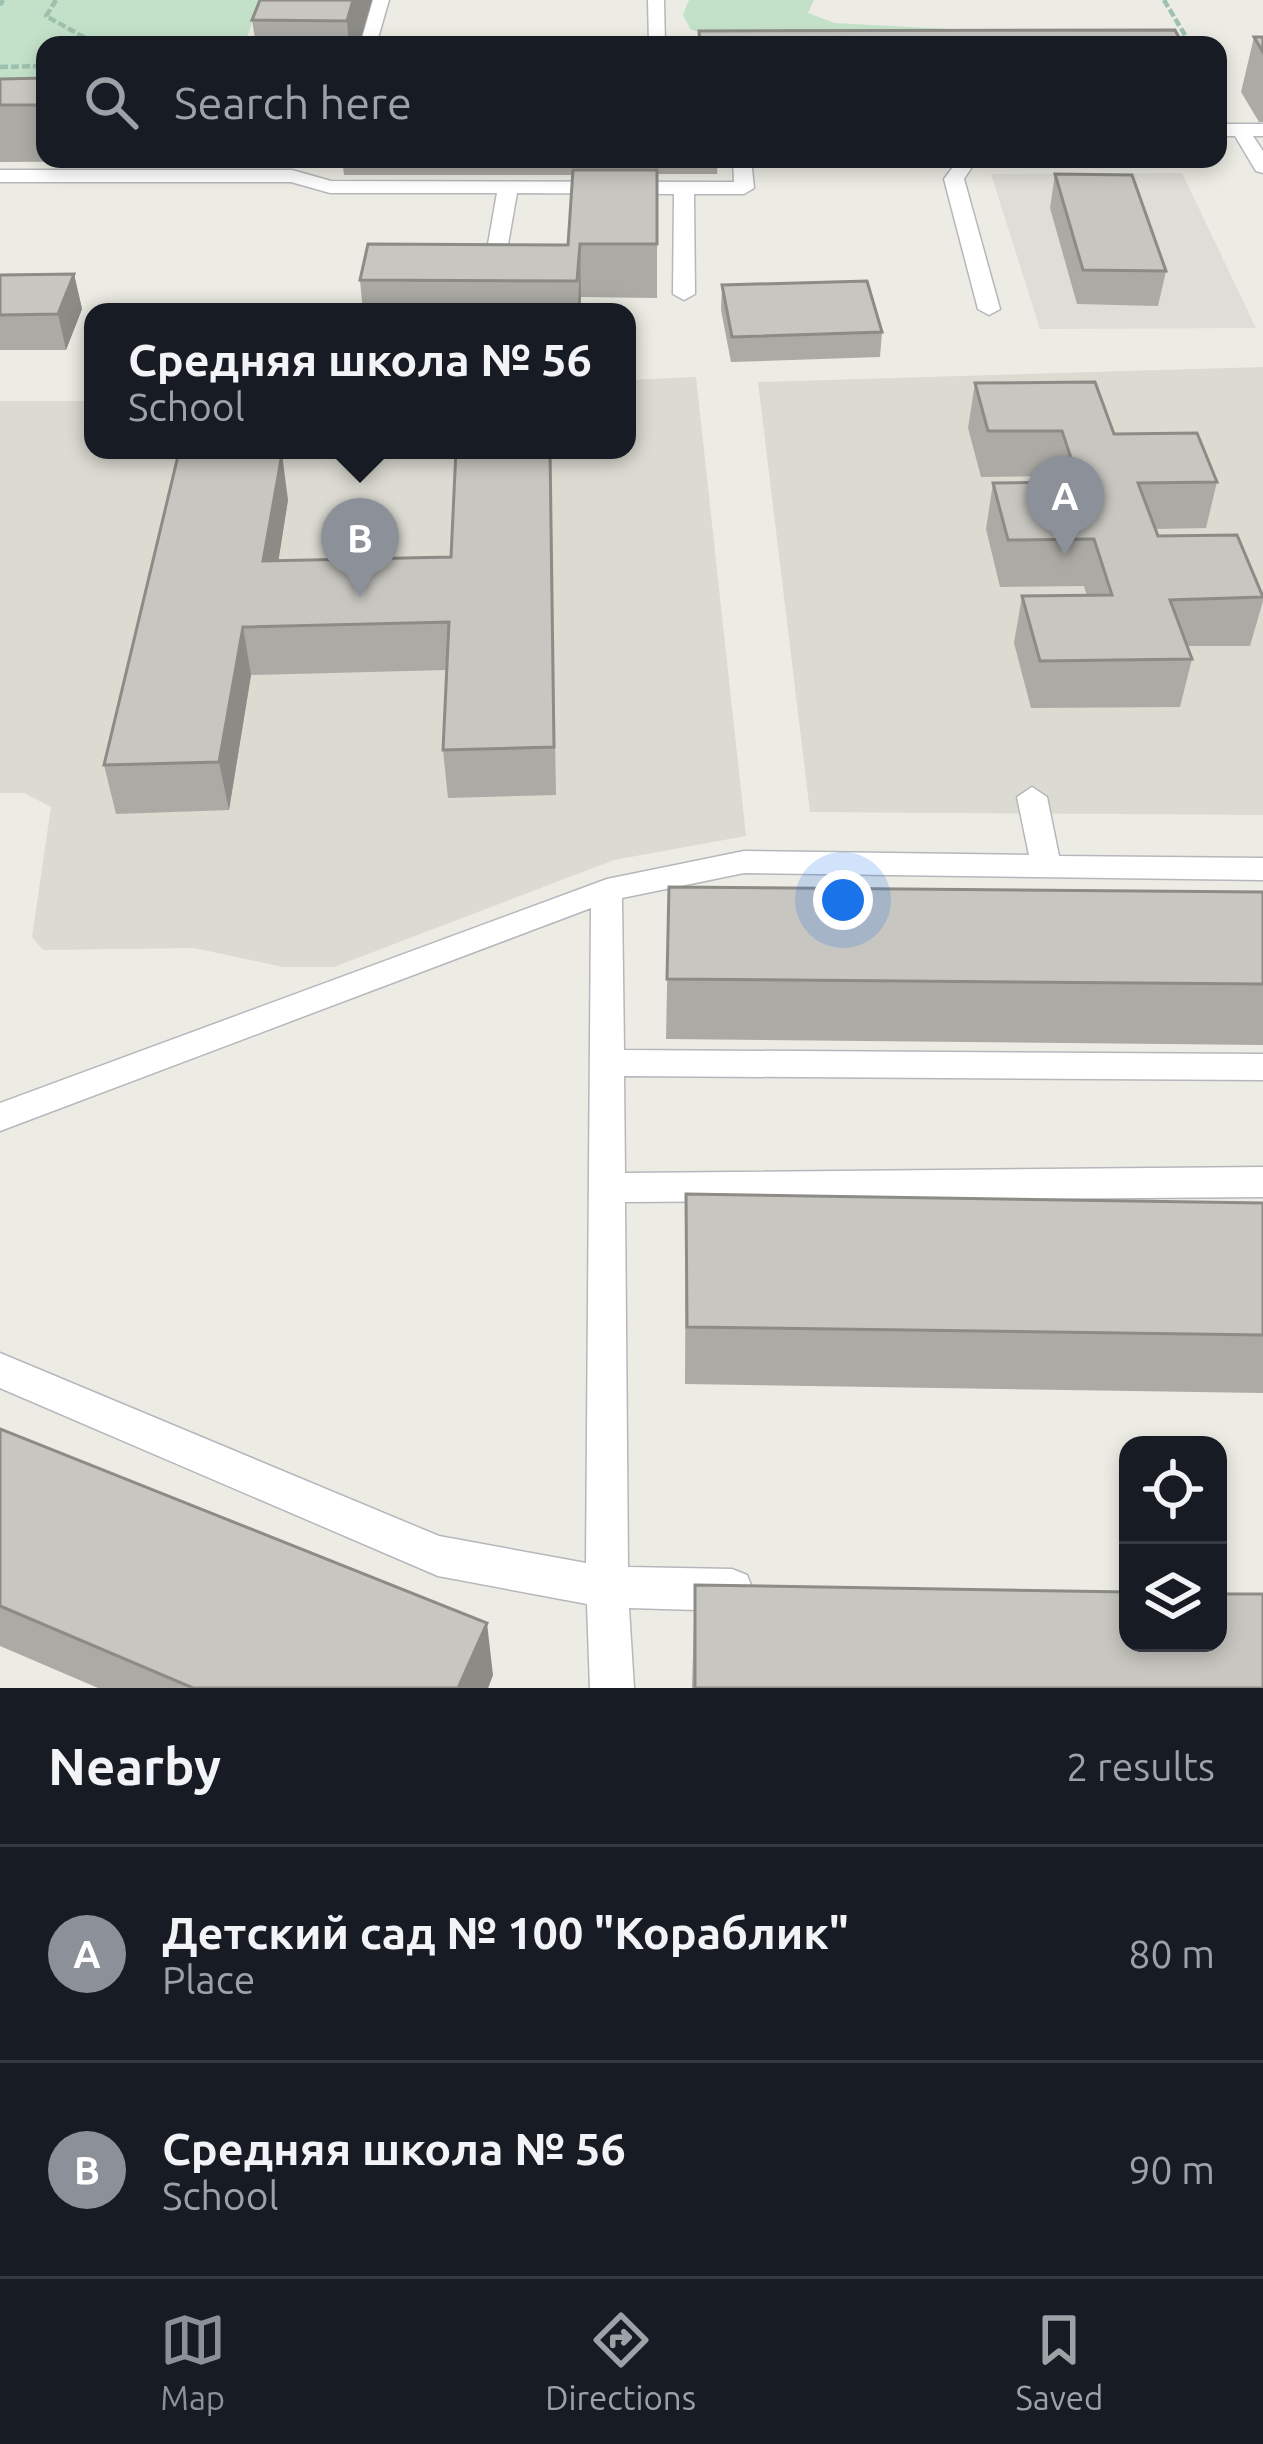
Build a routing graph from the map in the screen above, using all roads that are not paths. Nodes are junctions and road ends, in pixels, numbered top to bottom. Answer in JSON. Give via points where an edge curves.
{"nodes":[{"id":1,"x":381,"y":0,"type":"edge"},
{"id":2,"x":656,"y":0,"type":"edge"},
{"id":3,"x":371,"y":36,"type":"edge"},
{"id":4,"x":658,"y":36,"type":"edge"},
{"id":5,"x":1252,"y":136,"type":"edge"},
{"id":6,"x":1263,"y":167,"type":"edge"},
{"id":7,"x":335,"y":168,"type":"edge"},
{"id":8,"x":743,"y":168,"type":"edge"},
{"id":9,"x":962,"y":168,"type":"edge"},
{"id":10,"x":0,"y":176,"type":"edge"},
{"id":11,"x":330,"y":187,"type":"junction"},
{"id":12,"x":508,"y":187,"type":"junction"},
{"id":13,"x":684,"y":188,"type":"junction"},
{"id":14,"x":449,"y":267,"type":"edge"},
{"id":15,"x":684,"y":294,"type":"dead end"},
{"id":16,"x":989,"y":309,"type":"dead end"},
{"id":17,"x":1031,"y":797,"type":"dead end"},
{"id":18,"x":1046,"y":866,"type":"junction"},
{"id":19,"x":1263,"y":869,"type":"edge"},
{"id":20,"x":607,"y":890,"type":"junction"},
{"id":21,"x":604,"y":1064,"type":"junction"},
{"id":22,"x":1263,"y":1067,"type":"edge"},
{"id":23,"x":0,"y":1117,"type":"edge"},
{"id":24,"x":1263,"y":1182,"type":"edge"},
{"id":25,"x":604,"y":1188,"type":"junction"},
{"id":26,"x":0,"y":1370,"type":"edge"},
{"id":27,"x":607,"y":1587,"type":"junction"},
{"id":28,"x":773,"y":1591,"type":"edge"},
{"id":29,"x":612,"y":1688,"type":"edge"}],
"edges":[{"from":1,"to":3,"type":"lane"},
{"from":2,"to":4,"type":"lane"},
{"from":5,"to":6,"type":"lane"},
{"from":7,"to":11,"type":"lane"},
{"from":8,"to":13,"type":"lane","via":[[744,188]]},
{"from":9,"to":16,"type":"lane","via":[[954,179]]},
{"from":10,"to":11,"type":"lane","via":[[292,176]]},
{"from":11,"to":12,"type":"lane"},
{"from":12,"to":13,"type":"lane"},
{"from":12,"to":14,"type":"lane","via":[[494,267]]},
{"from":13,"to":15,"type":"lane"},
{"from":17,"to":18,"type":"lane"},
{"from":18,"to":19,"type":"lane"},
{"from":18,"to":20,"type":"lane","via":[[744,862]]},
{"from":20,"to":21,"type":"lane"},
{"from":20,"to":23,"type":"lane"},
{"from":21,"to":22,"type":"lane"},
{"from":21,"to":25,"type":"lane"},
{"from":24,"to":25,"type":"lane"},
{"from":25,"to":27,"type":"lane"},
{"from":26,"to":27,"type":"lane","via":[[439,1556]]},
{"from":27,"to":28,"type":"lane"},
{"from":27,"to":29,"type":"lane"}]}
